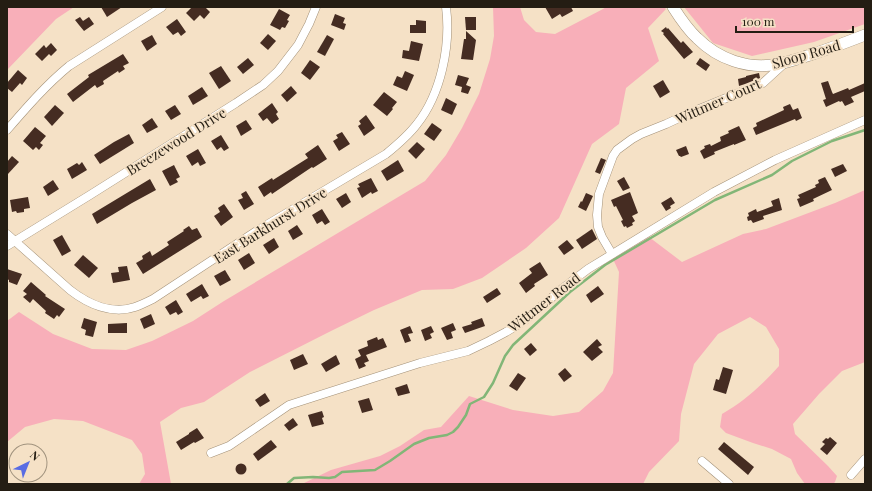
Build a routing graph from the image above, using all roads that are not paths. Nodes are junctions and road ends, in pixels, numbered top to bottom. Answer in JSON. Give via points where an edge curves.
{"nodes":[{"id":1,"x":162,"y":7,"type":"edge"},
{"id":2,"x":316,"y":7,"type":"edge"},
{"id":3,"x":446,"y":7,"type":"edge"},
{"id":4,"x":673,"y":7,"type":"edge"},
{"id":5,"x":865,"y":35,"type":"edge"},
{"id":6,"x":787,"y":62,"type":"junction"},
{"id":7,"x":865,"y":120,"type":"edge"},
{"id":8,"x":7,"y":130,"type":"edge"},
{"id":9,"x":7,"y":234,"type":"edge"},
{"id":10,"x":15,"y":241,"type":"junction"},
{"id":11,"x":7,"y":246,"type":"edge"},
{"id":12,"x":612,"y":254,"type":"junction"},
{"id":13,"x":211,"y":453,"type":"dead end"},
{"id":14,"x":865,"y":459,"type":"edge"},
{"id":15,"x":702,"y":461,"type":"dead end"},
{"id":16,"x":851,"y":475,"type":"dead end"},
{"id":17,"x":729,"y":484,"type":"edge"}],
"edges":[{"from":1,"to":8,"type":"street","via":[[78,59],[34,99]]},
{"from":2,"to":10,"type":"street","name":"Breezewood Drive","via":[[298,44],[278,71],[263,85]]},
{"from":3,"to":10,"type":"street","name":"East Barkhurst Drive","via":[[447,38],[444,63],[437,86],[429,106],[401,142],[386,154],[258,230],[153,299],[134,307],[115,310],[87,302]]},
{"from":4,"to":6,"type":"street","name":"Sloop Road","via":[[696,37],[724,57],[760,65]]},
{"from":5,"to":6,"type":"street","name":"Sloop Road"},
{"from":6,"to":12,"type":"street","name":"Wittmer Court","via":[[763,83],[652,129],[632,139],[618,150],[613,156],[599,194],[597,215],[598,227]]},
{"from":7,"to":12,"type":"street","name":"Wittmer Road","via":[[740,178]]},
{"from":9,"to":10,"type":"street","name":"East Barkhurst Drive"},
{"from":10,"to":11,"type":"street","name":"Breezewood Drive"},
{"from":12,"to":13,"type":"street","name":"Wittmer Road","via":[[574,279],[524,321],[490,341],[468,351],[420,363],[289,406],[229,446]]},
{"from":14,"to":16,"type":"street"},
{"from":15,"to":17,"type":"street"}]}
